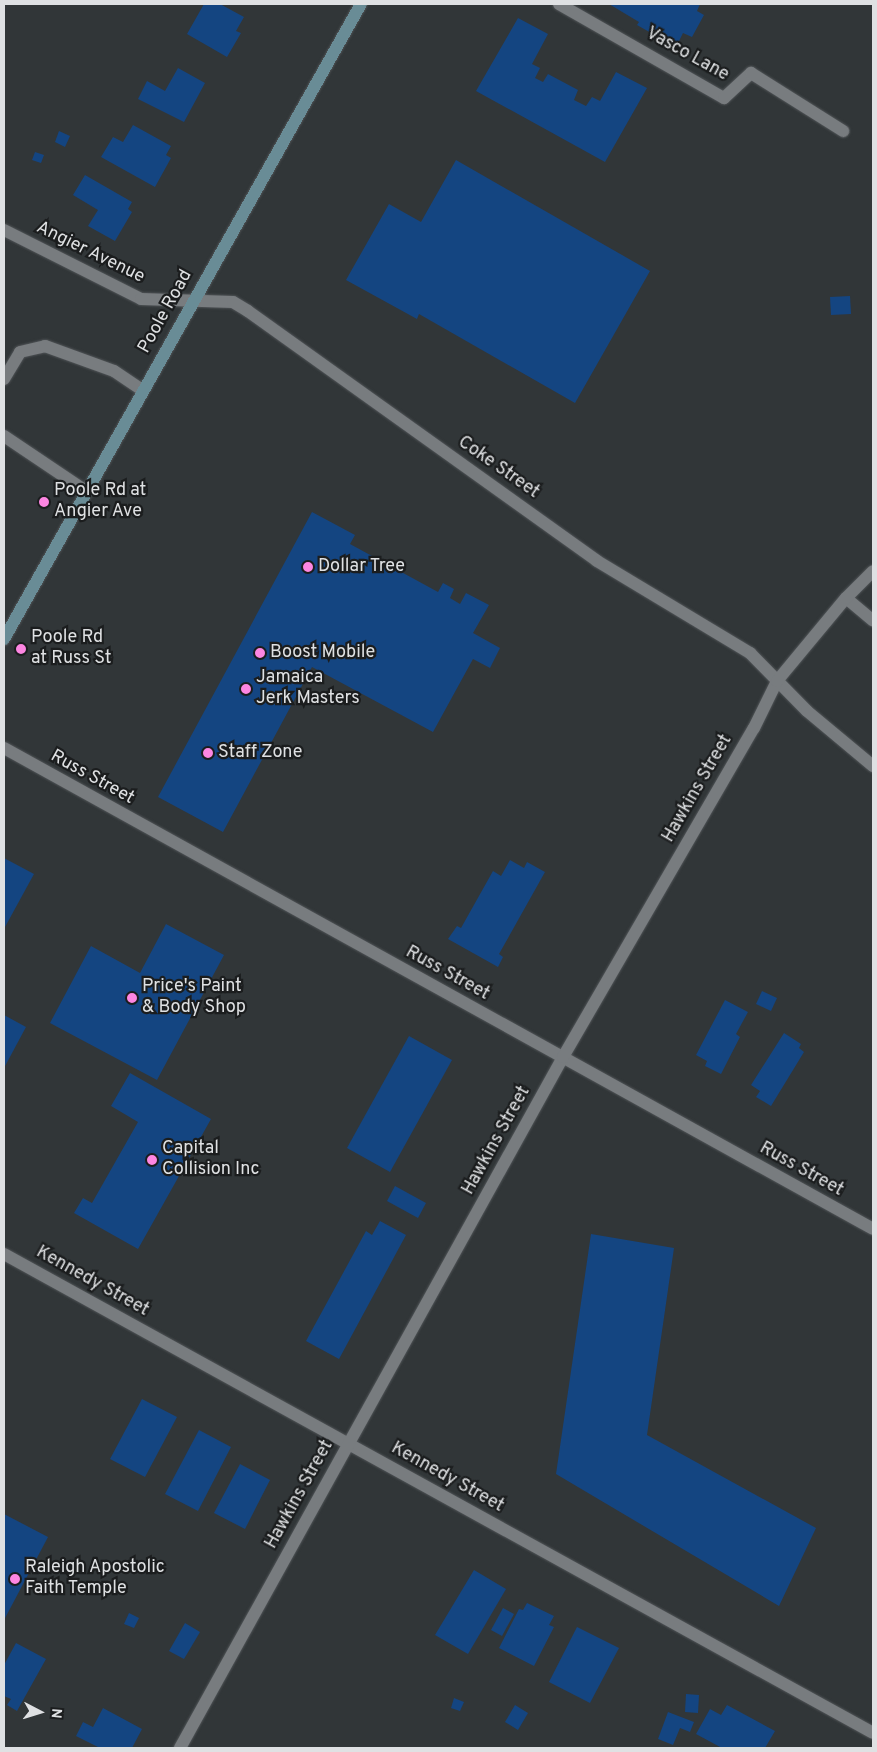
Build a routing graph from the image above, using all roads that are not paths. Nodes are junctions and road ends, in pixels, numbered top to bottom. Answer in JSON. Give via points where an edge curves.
{"nodes":[{"id":1,"x":360,"y":4,"type":"edge"},
{"id":2,"x":559,"y":4,"type":"edge"},
{"id":3,"x":843,"y":131,"type":"dead end"},
{"id":4,"x":4,"y":230,"type":"edge"},
{"id":5,"x":192,"y":301,"type":"junction"},
{"id":6,"x":4,"y":379,"type":"edge"},
{"id":7,"x":142,"y":390,"type":"junction"},
{"id":8,"x":4,"y":436,"type":"edge"},
{"id":9,"x":86,"y":491,"type":"junction"},
{"id":10,"x":873,"y":571,"type":"edge"},
{"id":11,"x":846,"y":598,"type":"junction"},
{"id":12,"x":873,"y":621,"type":"edge"},
{"id":13,"x":4,"y":639,"type":"edge"},
{"id":14,"x":777,"y":681,"type":"junction"},
{"id":15,"x":4,"y":748,"type":"edge"},
{"id":16,"x":873,"y":766,"type":"edge"},
{"id":17,"x":563,"y":1058,"type":"junction"},
{"id":18,"x":873,"y":1229,"type":"edge"},
{"id":19,"x":4,"y":1254,"type":"edge"},
{"id":20,"x":349,"y":1443,"type":"junction"},
{"id":21,"x":873,"y":1733,"type":"edge"},
{"id":22,"x":180,"y":1748,"type":"edge"}],
"edges":[{"from":1,"to":5,"type":"main road","name":"Poole Road"},
{"from":2,"to":3,"type":"street","name":"Vasco Lane","via":[[724,98],[752,73]]},
{"from":4,"to":5,"type":"street","name":"Angier Avenue","via":[[141,300]]},
{"from":5,"to":7,"type":"main road","name":"Poole Road"},
{"from":5,"to":14,"type":"street","name":"Coke Street","via":[[233,302],[248,311],[598,561],[750,653]]},
{"from":6,"to":7,"type":"street","via":[[20,352],[45,346],[114,371]]},
{"from":7,"to":9,"type":"main road","name":"Poole Road"},
{"from":8,"to":9,"type":"street"},
{"from":9,"to":13,"type":"main road","name":"Poole Road"},
{"from":10,"to":11,"type":"street","name":"Hawkins Street"},
{"from":11,"to":12,"type":"street"},
{"from":11,"to":14,"type":"street","name":"Hawkins Street"},
{"from":14,"to":16,"type":"street","name":"Coke Street","via":[[841,742]]},
{"from":14,"to":17,"type":"street","name":"Hawkins Street","via":[[754,728]]},
{"from":15,"to":17,"type":"street","name":"Russ Street"},
{"from":17,"to":18,"type":"street","name":"Russ Street"},
{"from":17,"to":20,"type":"street","name":"Hawkins Street"},
{"from":19,"to":20,"type":"street","name":"Kennedy Street"},
{"from":20,"to":21,"type":"street","name":"Kennedy Street"},
{"from":20,"to":22,"type":"street","name":"Hawkins Street"}]}
